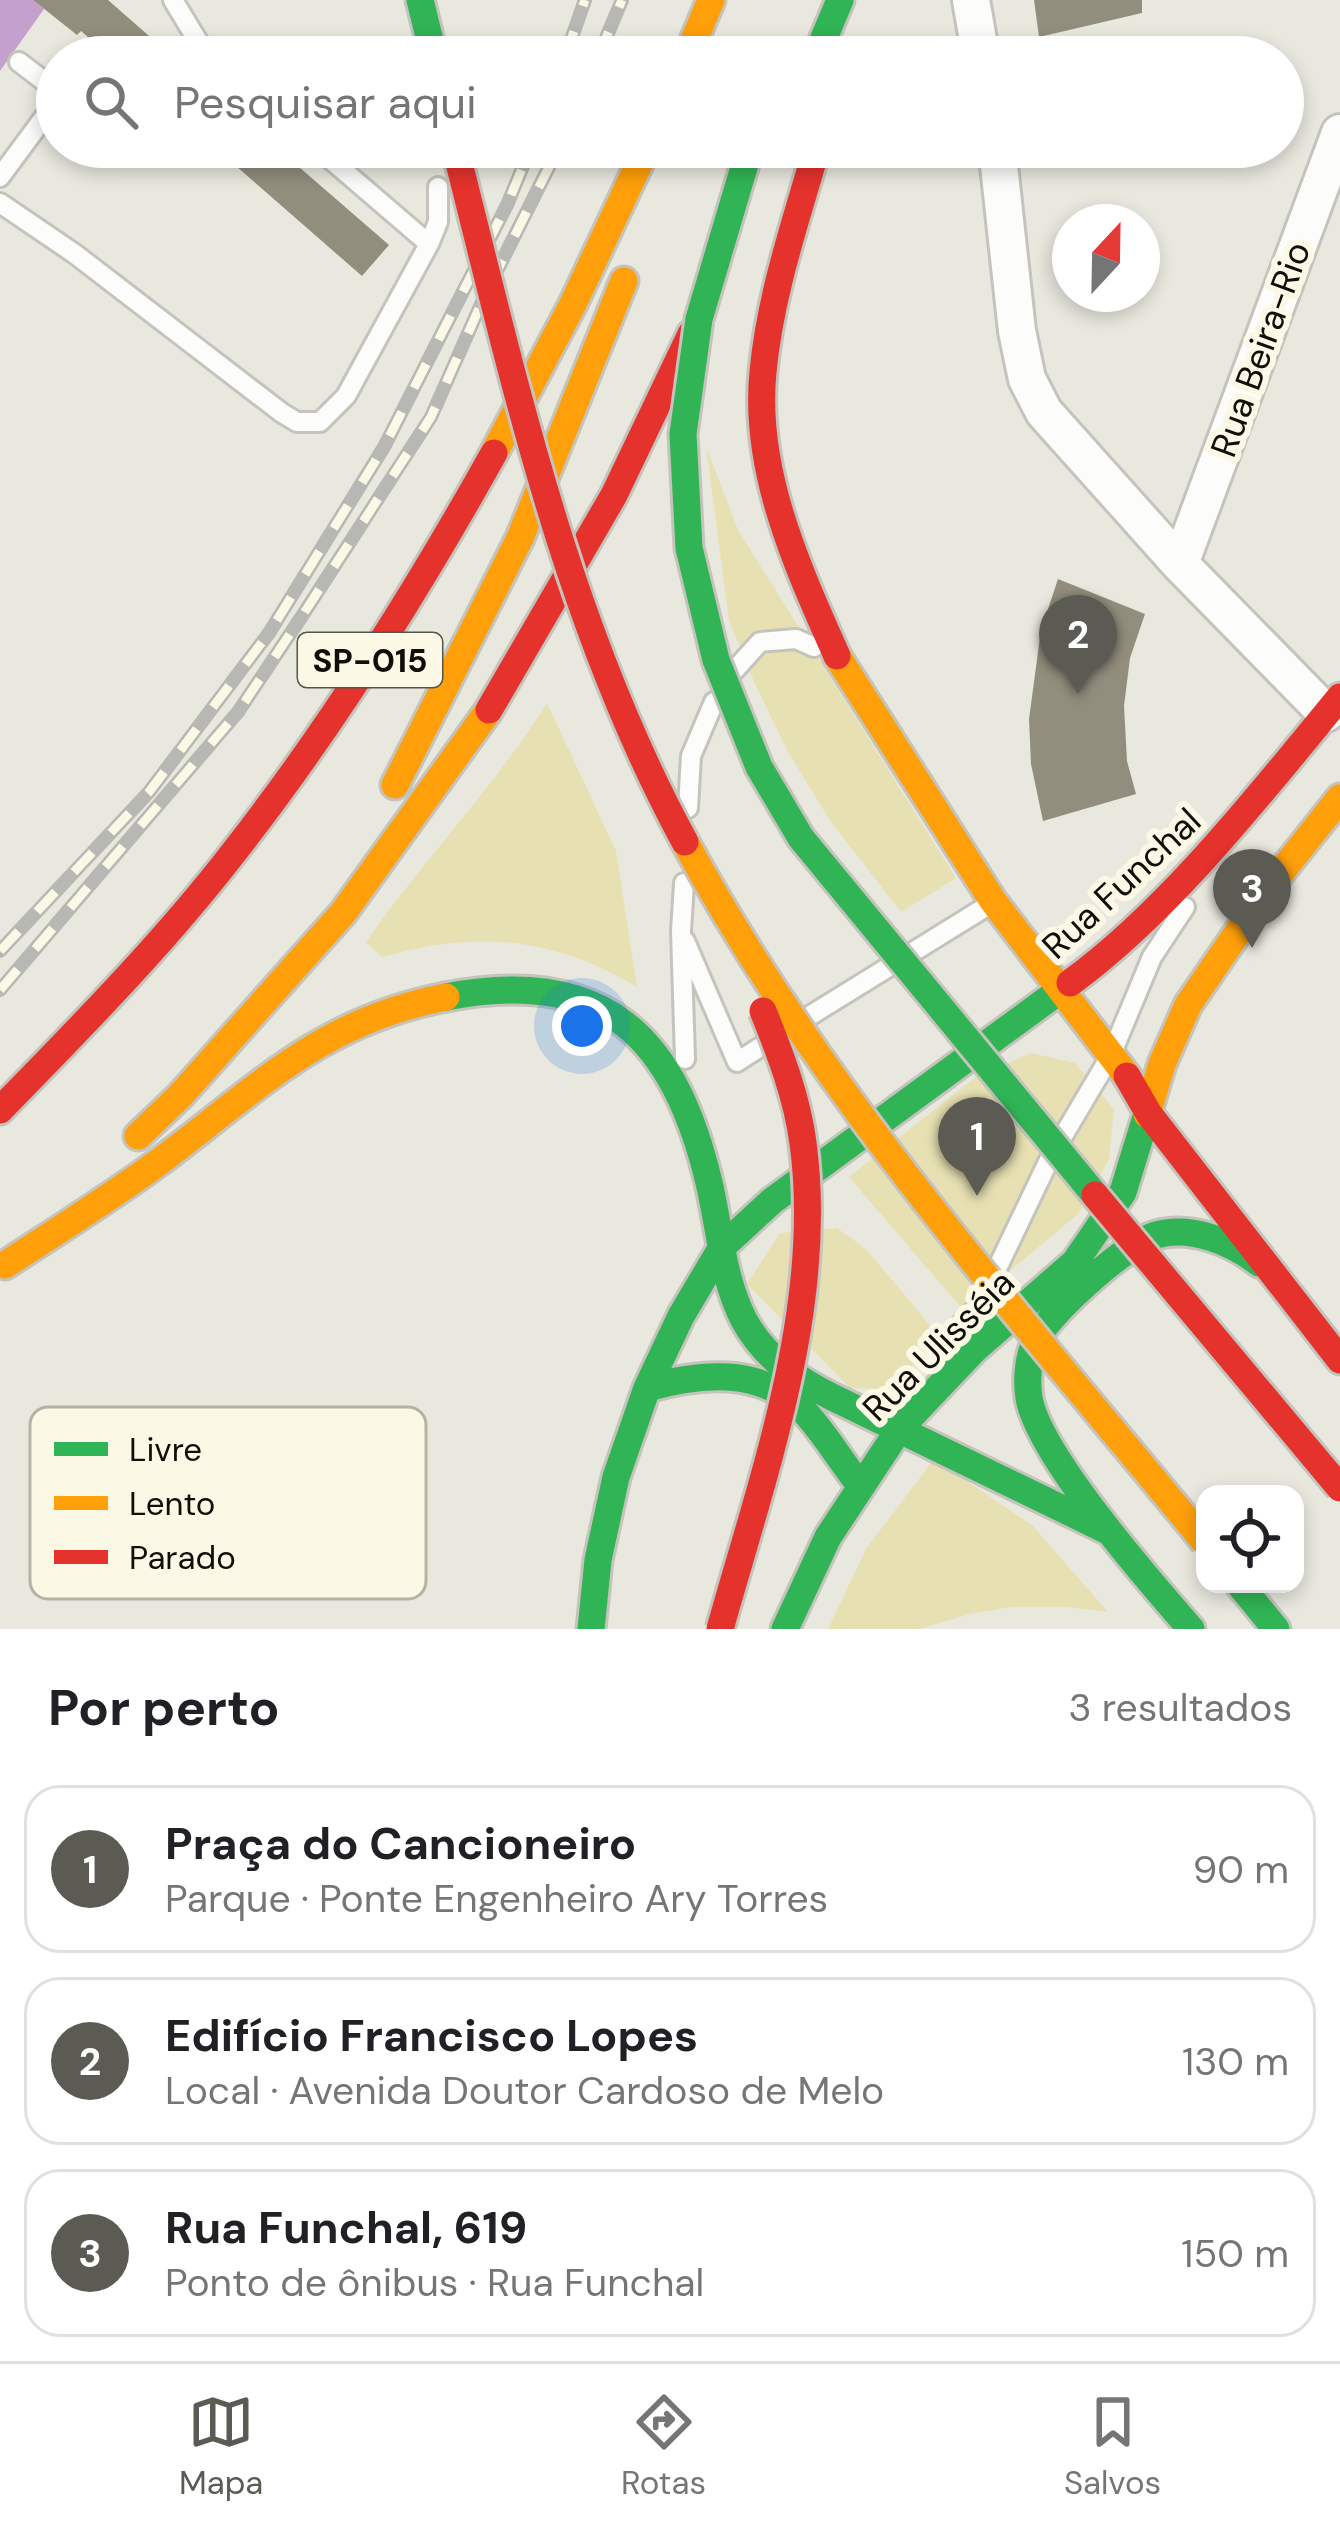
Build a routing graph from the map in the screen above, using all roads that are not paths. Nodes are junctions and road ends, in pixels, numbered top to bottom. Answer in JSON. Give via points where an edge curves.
{"nodes":[{"id":1,"x":173,"y":0,"type":"edge"},
{"id":2,"x":420,"y":0,"type":"edge"},
{"id":3,"x":711,"y":0,"type":"edge"},
{"id":4,"x":841,"y":0,"type":"edge"},
{"id":5,"x":854,"y":0,"type":"edge"},
{"id":6,"x":971,"y":0,"type":"edge"},
{"id":7,"x":195,"y":36,"type":"edge"},
{"id":8,"x":429,"y":36,"type":"edge"},
{"id":9,"x":696,"y":36,"type":"edge"},
{"id":10,"x":825,"y":36,"type":"edge"},
{"id":11,"x":847,"y":36,"type":"edge"},
{"id":12,"x":977,"y":36,"type":"edge"},
{"id":13,"x":20,"y":62,"type":"dead end"},
{"id":14,"x":36,"y":76,"type":"edge"},
{"id":15,"x":36,"y":126,"type":"edge"},
{"id":16,"x":1340,"y":134,"type":"edge"},
{"id":17,"x":340,"y":168,"type":"edge"},
{"id":18,"x":443,"y":168,"type":"edge"},
{"id":19,"x":448,"y":168,"type":"edge"},
{"id":20,"x":638,"y":168,"type":"edge"},
{"id":21,"x":641,"y":168,"type":"edge"},
{"id":22,"x":744,"y":168,"type":"edge"},
{"id":23,"x":766,"y":168,"type":"edge"},
{"id":24,"x":811,"y":168,"type":"edge"},
{"id":25,"x":999,"y":168,"type":"edge"},
{"id":26,"x":0,"y":178,"type":"edge"},
{"id":27,"x":1329,"y":198,"type":"edge"},
{"id":28,"x":0,"y":203,"type":"edge"},
{"id":29,"x":429,"y":244,"type":"junction"},
{"id":30,"x":1180,"y":564,"type":"junction"},
{"id":31,"x":838,"y":659,"type":"junction"},
{"id":32,"x":1333,"y":705,"type":"edge"},
{"id":33,"x":1340,"y":798,"type":"edge"},
{"id":34,"x":385,"y":802,"type":"dead end"},
{"id":35,"x":1238,"y":821,"type":"junction"},
{"id":36,"x":361,"y":842,"type":"dead end"},
{"id":37,"x":993,"y":901,"type":"junction"},
{"id":38,"x":724,"y":914,"type":"junction"},
{"id":39,"x":681,"y":931,"type":"junction"},
{"id":40,"x":280,"y":984,"type":"junction"},
{"id":41,"x":1059,"y":991,"type":"junction"},
{"id":42,"x":1111,"y":1054,"type":"junction"},
{"id":43,"x":687,"y":1106,"type":"junction"},
{"id":44,"x":0,"y":1110,"type":"edge"},
{"id":45,"x":1149,"y":1114,"type":"junction"},
{"id":46,"x":722,"y":1247,"type":"junction"},
{"id":47,"x":3,"y":1267,"type":"edge"},
{"id":48,"x":1269,"y":1273,"type":"junction"},
{"id":49,"x":935,"y":1352,"type":"dead end"},
{"id":50,"x":1340,"y":1360,"type":"edge"},
{"id":51,"x":647,"y":1388,"type":"junction"},
{"id":52,"x":882,"y":1420,"type":"junction"},
{"id":53,"x":847,"y":1471,"type":"junction"},
{"id":54,"x":1340,"y":1488,"type":"edge"},
{"id":55,"x":825,"y":1503,"type":"dead end"},
{"id":56,"x":1106,"y":1529,"type":"junction"},
{"id":57,"x":1196,"y":1531,"type":"edge"},
{"id":58,"x":1246,"y":1593,"type":"edge"},
{"id":59,"x":591,"y":1629,"type":"edge"},
{"id":60,"x":720,"y":1629,"type":"edge"},
{"id":61,"x":772,"y":1629,"type":"edge"},
{"id":62,"x":785,"y":1629,"type":"edge"},
{"id":63,"x":1191,"y":1629,"type":"edge"},
{"id":64,"x":1276,"y":1629,"type":"edge"}],
"edges":[{"from":1,"to":7,"type":"lane"},
{"from":2,"to":8,"type":"main road"},
{"from":3,"to":9,"type":"main road"},
{"from":4,"to":10,"type":"main road"},
{"from":5,"to":11,"type":"main road"},
{"from":6,"to":12,"type":"street"},
{"from":13,"to":14,"type":"lane"},
{"from":15,"to":26,"type":"lane"},
{"from":16,"to":27,"type":"street","name":"Rua Beira-Rio"},
{"from":17,"to":29,"type":"lane"},
{"from":18,"to":29,"type":"lane"},
{"from":19,"to":38,"type":"main road","bridge":true,"via":[[608,683]]},
{"from":20,"to":44,"type":"main road","number":"SP-015","via":[[483,475],[373,657],[233,853]]},
{"from":21,"to":34,"type":"main road","via":[[625,277],[575,415]]},
{"from":22,"to":54,"type":"main road","bridge":true,"via":[[706,290],[682,449],[686,532],[711,648],[742,728],[788,818],[848,898]]},
{"from":23,"to":40,"type":"main road","via":[[614,495],[516,669],[381,863]]},
{"from":24,"to":31,"type":"main road","via":[[772,306],[764,442],[782,521]]},
{"from":25,"to":30,"type":"street","via":[[1027,379],[1044,412]]},
{"from":27,"to":30,"type":"street","name":"Rua Beira-Rio"},
{"from":28,"to":29,"type":"lane","via":[[297,422],[320,422],[346,396]]},
{"from":30,"to":32,"type":"street"},
{"from":31,"to":37,"type":"main road"},
{"from":31,"to":39,"type":"lane","via":[[796,639],[760,642],[722,688],[691,756]]},
{"from":32,"to":35,"type":"main road","name":"Rua Funchal"},
{"from":33,"to":45,"type":"main road","via":[[1188,1005]]},
{"from":35,"to":41,"type":"main road","name":"Rua Funchal","via":[[1132,932]]},
{"from":35,"to":42,"type":"lane","via":[[1152,957]]},
{"from":36,"to":40,"type":"main road"},
{"from":37,"to":39,"type":"lane","via":[[737,1062]]},
{"from":37,"to":41,"type":"main road"},
{"from":38,"to":57,"type":"main road","bridge":true,"via":[[872,1134]]},
{"from":38,"to":60,"type":"main road","bridge":true,"via":[[788,1073],[805,1160],[804,1277]]},
{"from":39,"to":43,"type":"lane"},
{"from":40,"to":47,"type":"main road","via":[[180,1096]]},
{"from":41,"to":42,"type":"main road"},
{"from":41,"to":46,"type":"main road","name":"Rua Funchal","via":[[772,1201]]},
{"from":42,"to":45,"type":"main road"},
{"from":42,"to":49,"type":"lane","via":[[1037,1179],[980,1304]]},
{"from":43,"to":46,"type":"main road"},
{"from":43,"to":47,"type":"main road","via":[[666,1066],[625,1023],[580,999],[523,987],[417,1003],[349,1026],[293,1060]]},
{"from":45,"to":48,"type":"main road"},
{"from":45,"to":52,"type":"main road","name":"Rua Ulisséia","via":[[1124,1192],[1075,1262]]},
{"from":46,"to":51,"type":"main road","name":"Rua Funchal"},
{"from":46,"to":52,"type":"main road","via":[[745,1326],[772,1358]]},
{"from":48,"to":50,"type":"main road"},
{"from":48,"to":56,"type":"main road","via":[[1222,1241],[1155,1235],[1138,1241],[1041,1330],[1029,1366],[1030,1403]]},
{"from":51,"to":53,"type":"main road","via":[[686,1376],[766,1384],[800,1407]]},
{"from":51,"to":59,"type":"main road","name":"Rua Funchal","via":[[611,1498]]},
{"from":52,"to":53,"type":"main road","name":"Rua Ulisséia"},
{"from":52,"to":56,"type":"main road"},
{"from":53,"to":62,"type":"main road","name":"Rua Ulisséia","via":[[828,1537]]},
{"from":55,"to":61,"type":"lane"},
{"from":56,"to":63,"type":"main road"},
{"from":58,"to":64,"type":"main road"}]}
